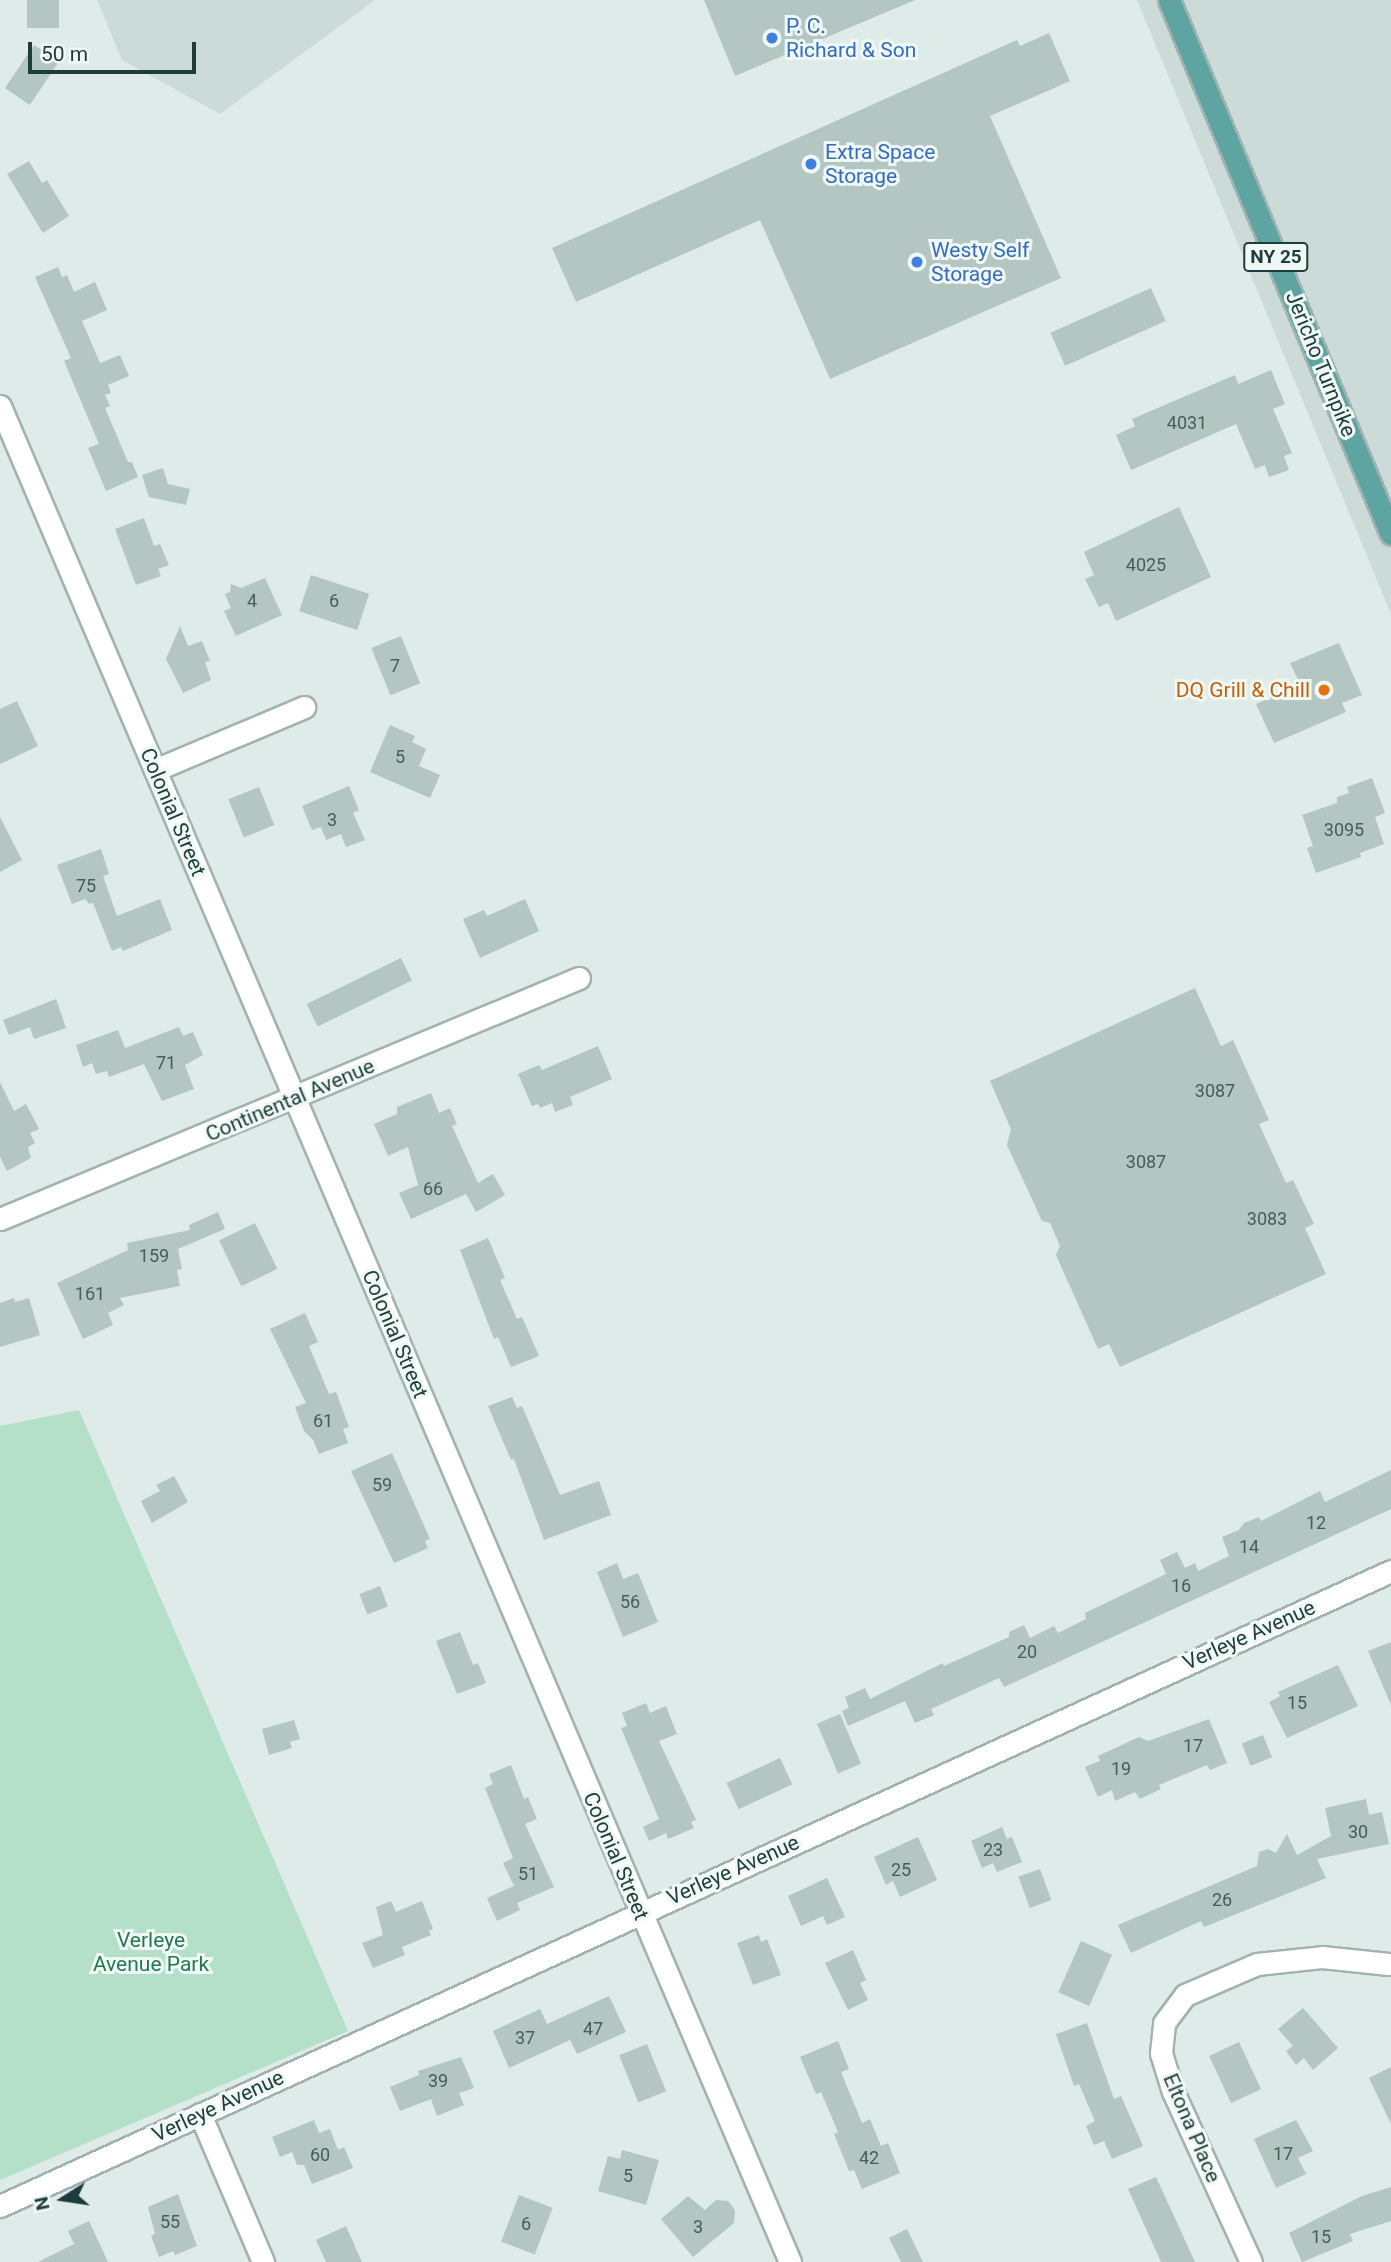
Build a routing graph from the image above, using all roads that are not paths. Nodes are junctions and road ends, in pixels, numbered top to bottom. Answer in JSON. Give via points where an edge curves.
{"nodes":[{"id":1,"x":1169,"y":0,"type":"edge"},
{"id":2,"x":0,"y":406,"type":"edge"},
{"id":3,"x":1391,"y":534,"type":"edge"},
{"id":4,"x":304,"y":707,"type":"dead end"},
{"id":5,"x":155,"y":770,"type":"junction"},
{"id":6,"x":579,"y":978,"type":"dead end"},
{"id":7,"x":295,"y":1098,"type":"junction"},
{"id":8,"x":0,"y":1219,"type":"edge"},
{"id":9,"x":1391,"y":1571,"type":"edge"},
{"id":10,"x":639,"y":1912,"type":"junction"},
{"id":11,"x":1389,"y":1965,"type":"dead end"},
{"id":12,"x":200,"y":2114,"type":"junction"},
{"id":13,"x":0,"y":2206,"type":"edge"},
{"id":14,"x":262,"y":2262,"type":"edge"},
{"id":15,"x":790,"y":2262,"type":"edge"},
{"id":16,"x":1251,"y":2262,"type":"edge"}],
"edges":[{"from":1,"to":3,"type":"main road","name":"Jericho Turnpike","number":"NY 25"},
{"from":2,"to":5,"type":"street","name":"Colonial Street"},
{"from":4,"to":5,"type":"street"},
{"from":5,"to":7,"type":"street","name":"Colonial Street"},
{"from":6,"to":7,"type":"street","name":"Continental Avenue"},
{"from":7,"to":8,"type":"street","name":"Continental Avenue"},
{"from":7,"to":10,"type":"street","name":"Colonial Street"},
{"from":9,"to":10,"type":"street","name":"Verleye Avenue"},
{"from":10,"to":12,"type":"street","name":"Verleye Avenue"},
{"from":10,"to":15,"type":"street","name":"Colonial Street"},
{"from":11,"to":16,"type":"street","name":"Eltona Place","via":[[1322,1957],[1257,1964],[1185,1995],[1164,2024],[1161,2053],[1173,2092]]},
{"from":12,"to":13,"type":"street","name":"Verleye Avenue"},
{"from":12,"to":14,"type":"street"}]}
